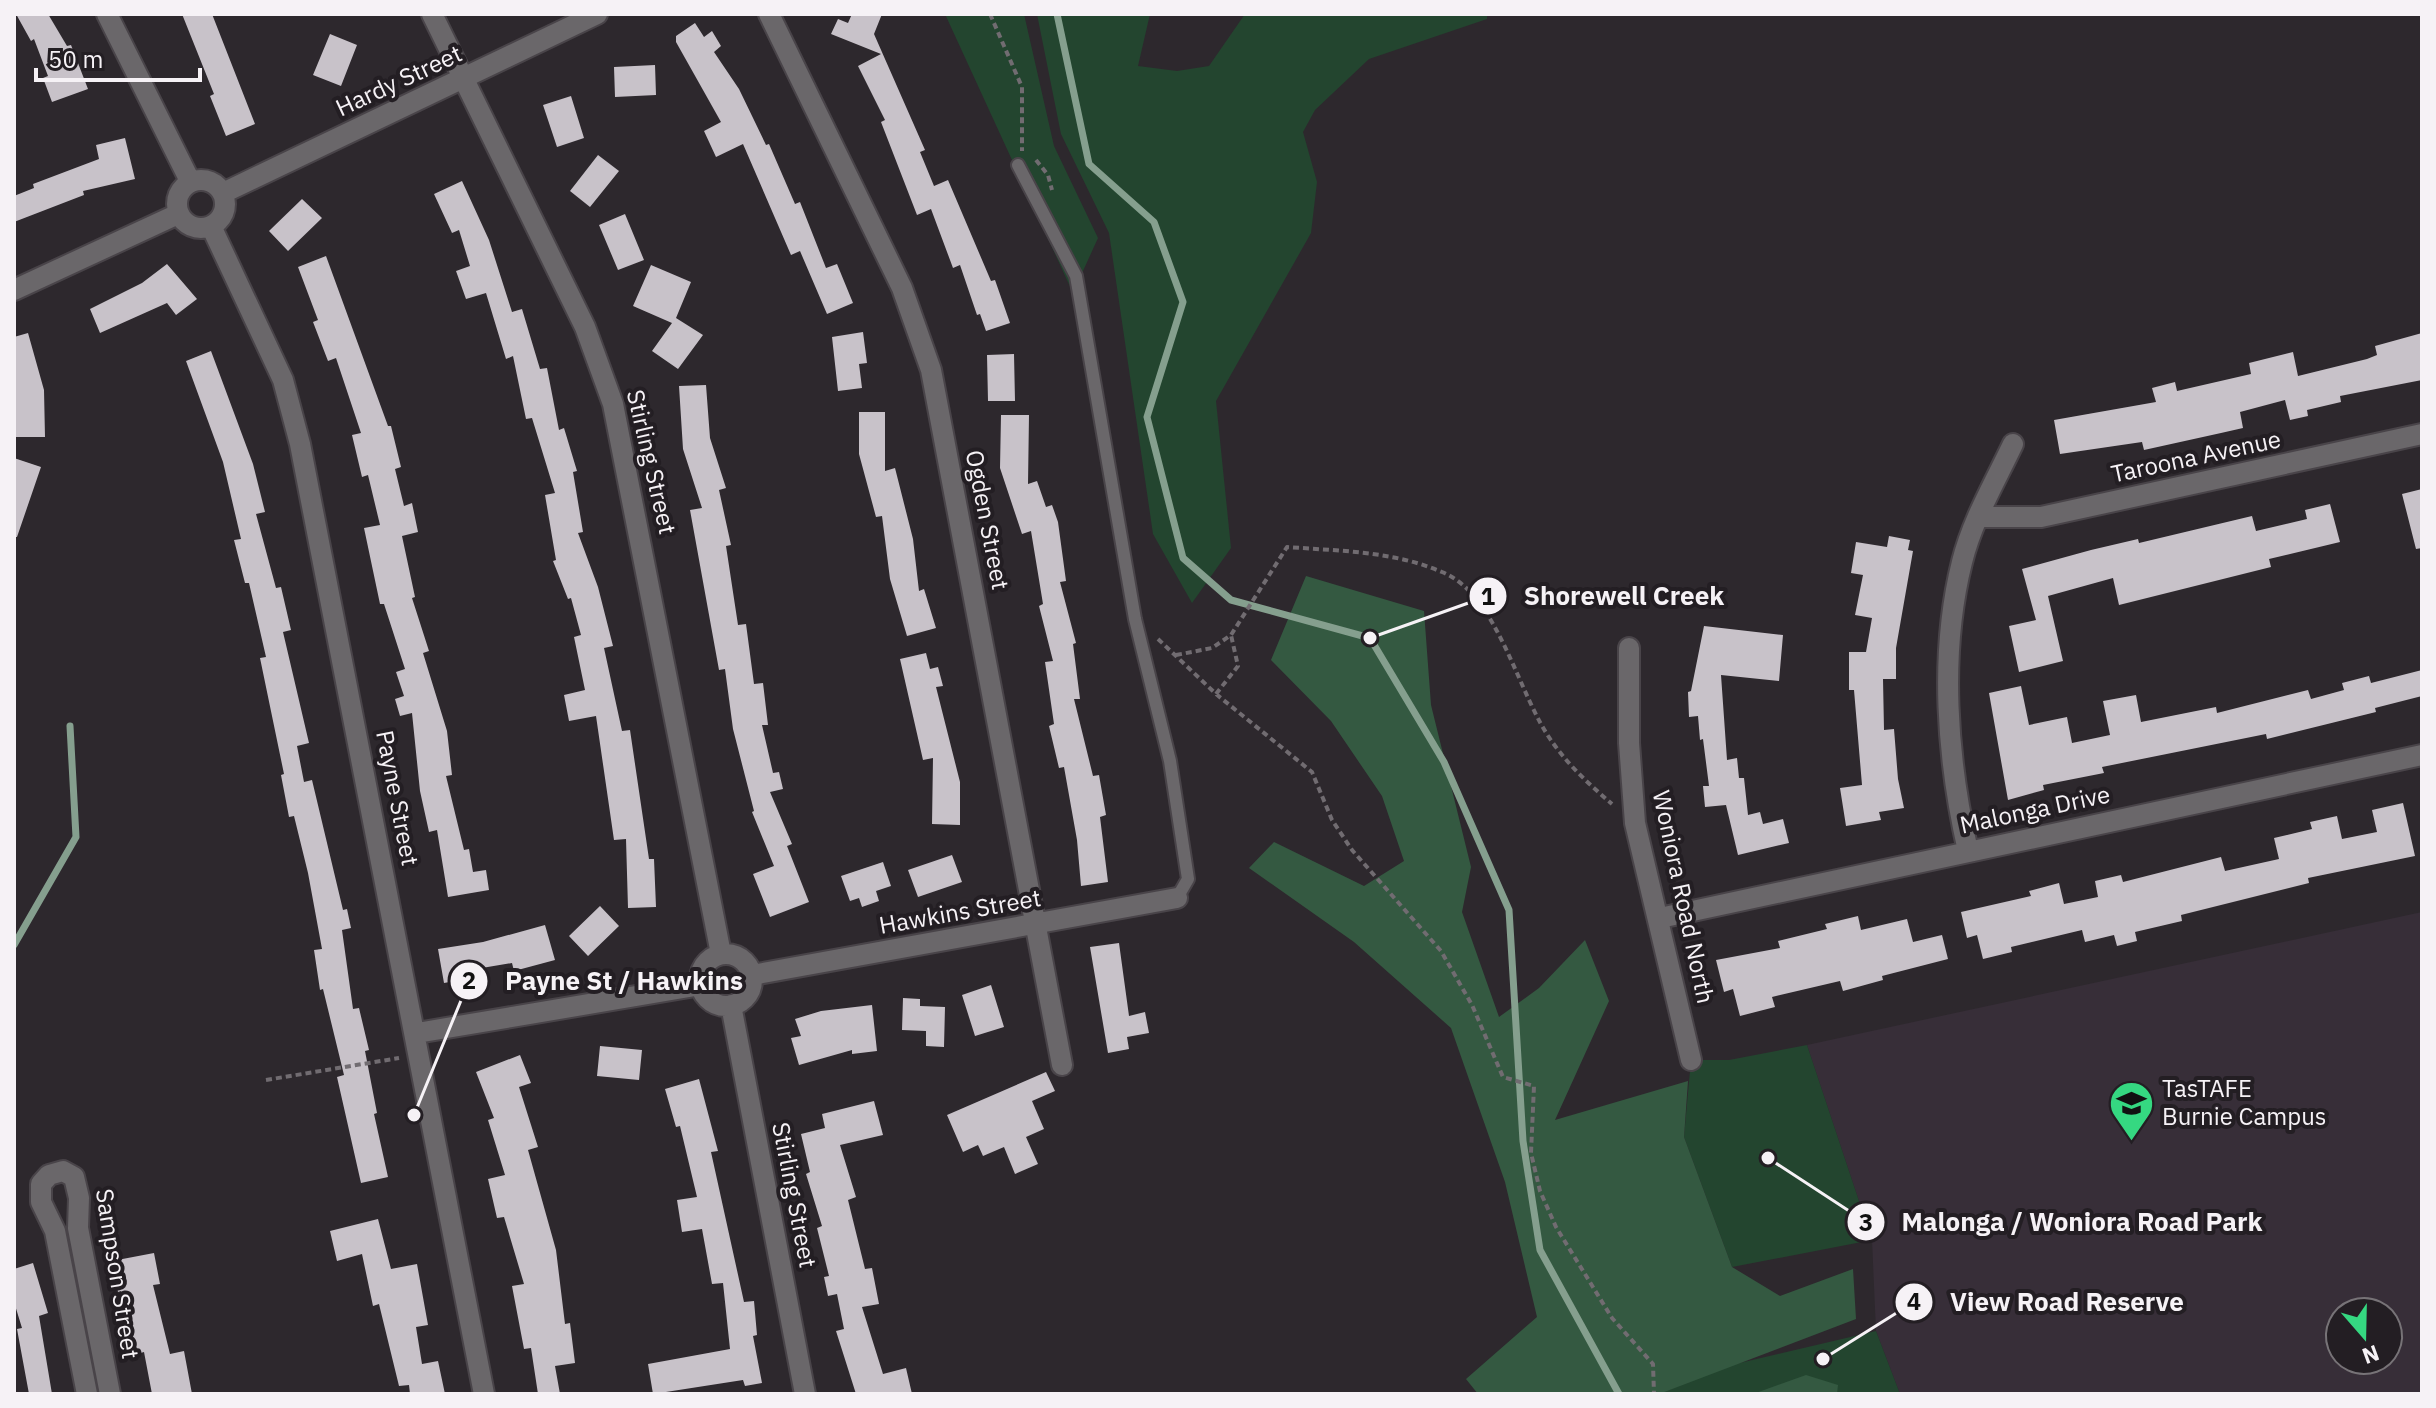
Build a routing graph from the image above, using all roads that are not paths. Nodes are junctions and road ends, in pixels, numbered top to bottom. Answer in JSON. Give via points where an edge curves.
{"nodes":[{"id":1,"x":107,"y":14,"type":"edge"},
{"id":2,"x":432,"y":14,"type":"edge"},
{"id":3,"x":597,"y":14,"type":"edge"},
{"id":4,"x":769,"y":14,"type":"edge"},
{"id":5,"x":464,"y":79,"type":"junction"},
{"id":6,"x":1018,"y":165,"type":"dead end"},
{"id":7,"x":190,"y":181,"type":"junction"},
{"id":8,"x":223,"y":193,"type":"junction"},
{"id":9,"x":178,"y":214,"type":"junction"},
{"id":10,"x":211,"y":226,"type":"junction"},
{"id":11,"x":14,"y":290,"type":"edge"},
{"id":12,"x":2422,"y":434,"type":"edge"},
{"id":13,"x":2013,"y":444,"type":"dead end"},
{"id":14,"x":1979,"y":517,"type":"junction"},
{"id":15,"x":1629,"y":648,"type":"dead end"},
{"id":16,"x":2422,"y":755,"type":"edge"},
{"id":17,"x":1968,"y":851,"type":"junction"},
{"id":18,"x":1177,"y":898,"type":"joint"},
{"id":19,"x":1660,"y":918,"type":"junction"},
{"id":20,"x":1035,"y":926,"type":"junction"},
{"id":21,"x":721,"y":954,"type":"junction"},
{"id":22,"x":752,"y":975,"type":"junction"},
{"id":23,"x":701,"y":985,"type":"junction"},
{"id":24,"x":731,"y":1005,"type":"junction"},
{"id":25,"x":417,"y":1033,"type":"junction"},
{"id":26,"x":1691,"y":1060,"type":"dead end"},
{"id":27,"x":1062,"y":1065,"type":"dead end"},
{"id":28,"x":87,"y":1394,"type":"edge"},
{"id":29,"x":110,"y":1394,"type":"edge"},
{"id":30,"x":484,"y":1394,"type":"edge"},
{"id":31,"x":805,"y":1394,"type":"edge"}],
"edges":[{"from":1,"to":7,"type":"street"},
{"from":2,"to":5,"type":"street","name":"Stirling Street"},
{"from":3,"to":5,"type":"street","name":"Hardy Street"},
{"from":4,"to":20,"type":"street","name":"Ogden Street","via":[[902,288],[931,370]]},
{"from":5,"to":8,"type":"street","name":"Hardy Street"},
{"from":5,"to":21,"type":"street","name":"Stirling Street","via":[[585,327],[613,404]]},
{"from":6,"to":18,"type":"lane","via":[[1076,276],[1135,619],[1170,761],[1188,879]]},
{"from":7,"to":8,"type":"street","via":[[212,182]]},
{"from":7,"to":9,"type":"street","via":[[179,192]]},
{"from":8,"to":10,"type":"street","via":[[222,215]]},
{"from":9,"to":10,"type":"street","via":[[196,228]]},
{"from":9,"to":11,"type":"street"},
{"from":10,"to":25,"type":"street","name":"Payne Street","via":[[283,380],[300,444]]},
{"from":12,"to":14,"type":"street","name":"Taroona Avenue","via":[[2041,517]]},
{"from":13,"to":14,"type":"street"},
{"from":14,"to":17,"type":"street","via":[[1962,559],[1953,603],[1947,693]]},
{"from":15,"to":19,"type":"street","name":"Woniora Road North","via":[[1635,823]]},
{"from":16,"to":17,"type":"street","name":"Malonga Drive"},
{"from":17,"to":19,"type":"street","name":"Malonga Drive"},
{"from":18,"to":20,"type":"street","name":"Hawkins Street"},
{"from":19,"to":26,"type":"street","name":"Woniora Road North"},
{"from":20,"to":22,"type":"street","name":"Hawkins Street"},
{"from":20,"to":27,"type":"street","name":"Ogden Street"},
{"from":21,"to":22,"type":"street","via":[[744,961]]},
{"from":21,"to":23,"type":"street","via":[[707,962]]},
{"from":22,"to":24,"type":"street","via":[[750,991]]},
{"from":23,"to":24,"type":"street","via":[[715,1003]]},
{"from":23,"to":25,"type":"street"},
{"from":24,"to":31,"type":"street","name":"Stirling Street"},
{"from":25,"to":30,"type":"street","name":"Payne Street"},
{"from":28,"to":29,"type":"street","name":"Sampson Street","via":[[55,1231],[41,1202],[41,1184],[63,1171],[74,1177],[79,1198],[78,1228]]}]}
